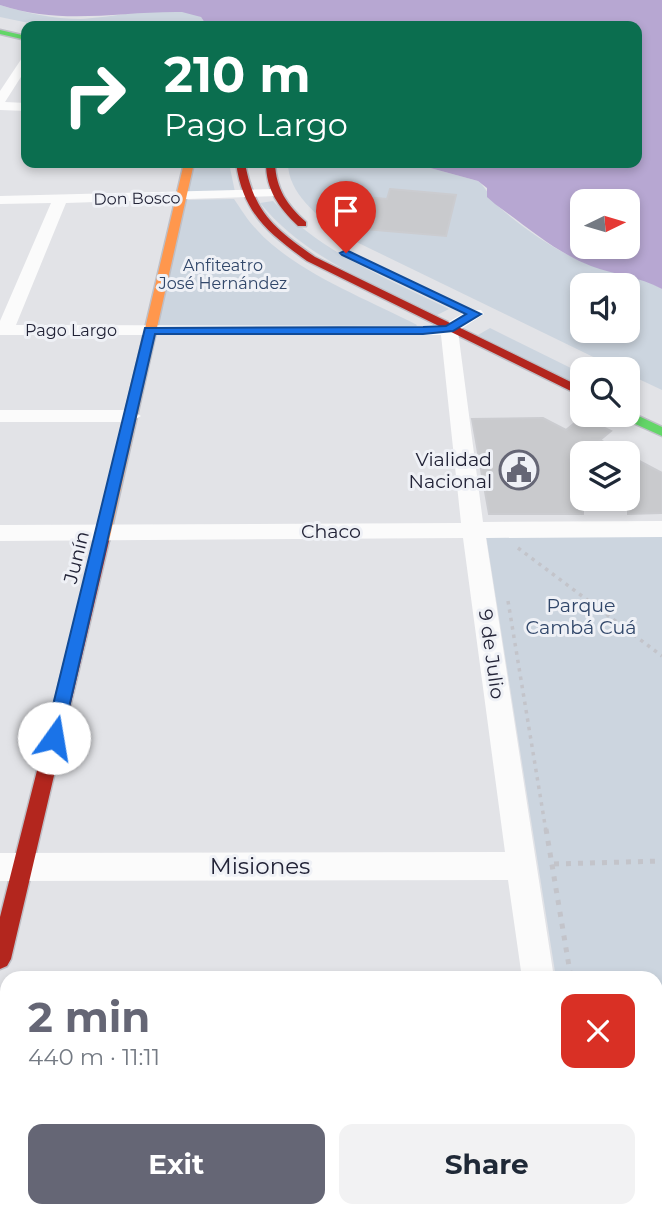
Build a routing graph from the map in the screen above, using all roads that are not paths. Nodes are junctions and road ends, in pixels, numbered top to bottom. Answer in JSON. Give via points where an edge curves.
{"nodes":[{"id":1,"x":0,"y":22,"type":"edge"},
{"id":2,"x":21,"y":26,"type":"edge"},
{"id":3,"x":0,"y":32,"type":"edge"},
{"id":4,"x":21,"y":37,"type":"edge"},
{"id":5,"x":21,"y":68,"type":"edge"},
{"id":6,"x":0,"y":100,"type":"edge"},
{"id":7,"x":0,"y":106,"type":"edge"},
{"id":8,"x":21,"y":107,"type":"edge"},
{"id":9,"x":188,"y":168,"type":"edge"},
{"id":10,"x":240,"y":168,"type":"edge"},
{"id":11,"x":270,"y":168,"type":"edge"},
{"id":12,"x":273,"y":193,"type":"junction"},
{"id":13,"x":245,"y":195,"type":"junction"},
{"id":14,"x":181,"y":197,"type":"junction"},
{"id":15,"x":0,"y":200,"type":"edge"},
{"id":16,"x":60,"y":200,"type":"junction"},
{"id":17,"x":314,"y":234,"type":"dead end"},
{"id":18,"x":453,"y":303,"type":"dead end"},
{"id":19,"x":481,"y":317,"type":"joint"},
{"id":20,"x":449,"y":329,"type":"junction"},
{"id":21,"x":2,"y":330,"type":"edge"},
{"id":22,"x":150,"y":331,"type":"junction"},
{"id":23,"x":570,"y":387,"type":"edge"},
{"id":24,"x":0,"y":416,"type":"edge"},
{"id":25,"x":131,"y":416,"type":"junction"},
{"id":26,"x":640,"y":422,"type":"edge"},
{"id":27,"x":662,"y":432,"type":"edge"},
{"id":28,"x":662,"y":529,"type":"edge"},
{"id":29,"x":474,"y":530,"type":"junction"},
{"id":30,"x":104,"y":532,"type":"junction"},
{"id":31,"x":0,"y":533,"type":"edge"},
{"id":32,"x":520,"y":866,"type":"junction"},
{"id":33,"x":11,"y":867,"type":"edge"},
{"id":34,"x":0,"y":960,"type":"edge"},
{"id":35,"x":537,"y":971,"type":"edge"}],
"edges":[{"from":1,"to":2,"type":"street"},
{"from":3,"to":4,"type":"street"},
{"from":5,"to":6,"type":"street"},
{"from":7,"to":8,"type":"street"},
{"from":9,"to":14,"type":"street","name":"Junín"},
{"from":10,"to":13,"type":"street"},
{"from":11,"to":12,"type":"street"},
{"from":12,"to":13,"type":"street","name":"Don Bosco"},
{"from":12,"to":17,"type":"street"},
{"from":13,"to":14,"type":"street","name":"Don Bosco"},
{"from":13,"to":20,"type":"street","via":[[265,223],[299,251]]},
{"from":14,"to":16,"type":"street","name":"Don Bosco"},
{"from":14,"to":22,"type":"street","name":"Junín"},
{"from":15,"to":16,"type":"street","name":"Don Bosco"},
{"from":16,"to":21,"type":"street"},
{"from":18,"to":19,"type":"street"},
{"from":19,"to":20,"type":"street","name":"Pago Largo"},
{"from":20,"to":22,"type":"street","name":"Pago Largo"},
{"from":20,"to":23,"type":"street"},
{"from":20,"to":29,"type":"street","name":"9 de Julio"},
{"from":21,"to":22,"type":"street","name":"Pago Largo"},
{"from":22,"to":25,"type":"street","name":"Junín"},
{"from":24,"to":25,"type":"street"},
{"from":25,"to":30,"type":"street","name":"Junín"},
{"from":26,"to":27,"type":"street"},
{"from":28,"to":29,"type":"street","name":"Chaco"},
{"from":29,"to":30,"type":"street","name":"Chaco"},
{"from":29,"to":32,"type":"street","name":"9 de Julio"},
{"from":30,"to":31,"type":"street","name":"Chaco"},
{"from":30,"to":33,"type":"street","name":"Junín"},
{"from":32,"to":33,"type":"street","name":"Misiones"},
{"from":32,"to":35,"type":"street","name":"9 de Julio"},
{"from":33,"to":34,"type":"street","name":"Junín"}]}
